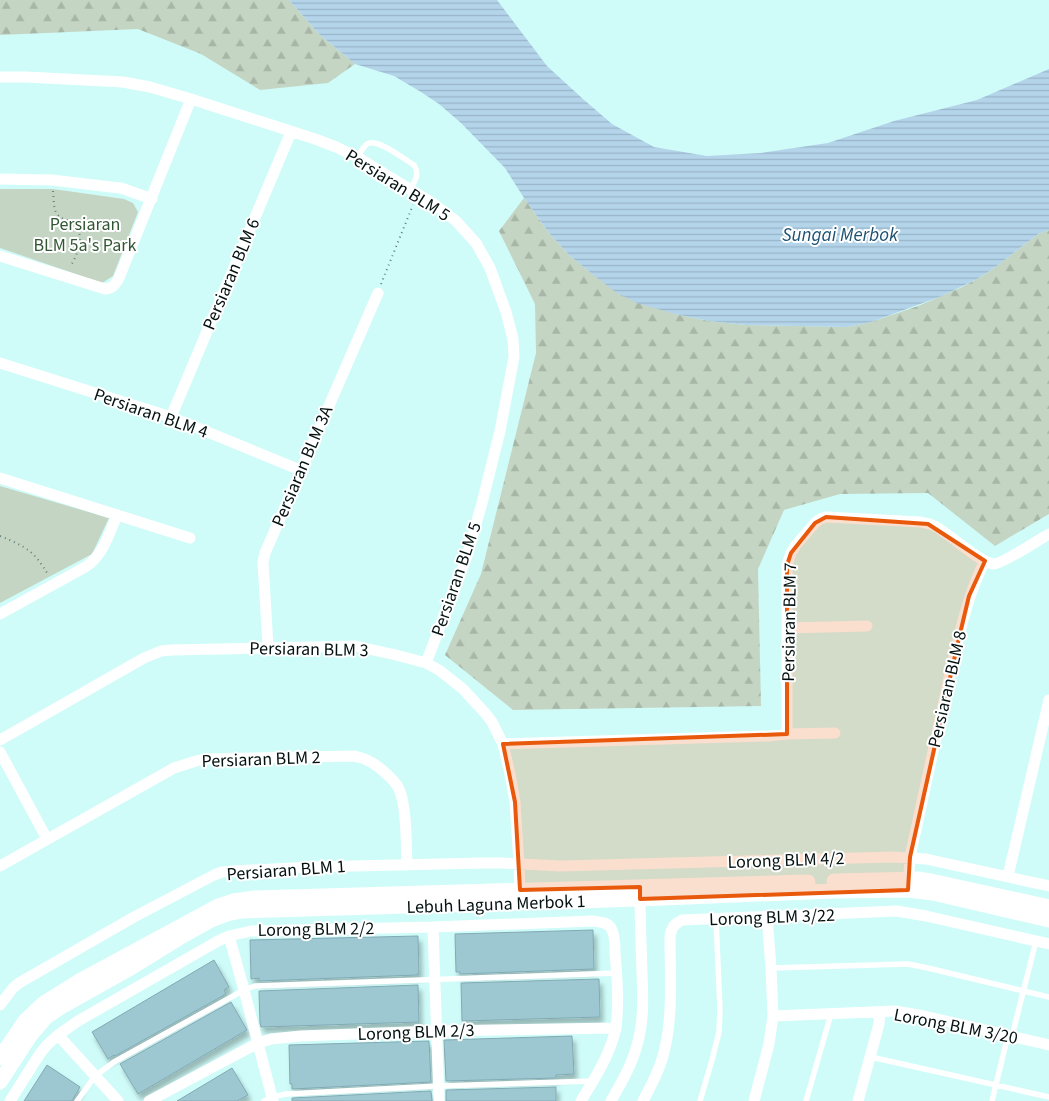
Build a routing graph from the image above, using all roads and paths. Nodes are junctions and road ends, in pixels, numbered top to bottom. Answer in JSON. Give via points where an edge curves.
{"nodes":[{"id":1,"x":0,"y":77,"type":"edge"},
{"id":2,"x":191,"y":99,"type":"junction"},
{"id":3,"x":292,"y":132,"type":"junction"},
{"id":4,"x":357,"y":157,"type":"junction"},
{"id":5,"x":0,"y":179,"type":"edge"},
{"id":6,"x":52,"y":180,"type":"junction"},
{"id":7,"x":414,"y":192,"type":"junction"},
{"id":8,"x":152,"y":199,"type":"junction"},
{"id":9,"x":0,"y":256,"type":"edge"},
{"id":10,"x":66,"y":276,"type":"junction"},
{"id":11,"x":378,"y":293,"type":"joint"},
{"id":12,"x":0,"y":363,"type":"edge"},
{"id":13,"x":171,"y":417,"type":"junction"},
{"id":14,"x":300,"y":470,"type":"junction"},
{"id":15,"x":0,"y":478,"type":"edge"},
{"id":16,"x":117,"y":515,"type":"junction"},
{"id":17,"x":1049,"y":534,"type":"edge"},
{"id":18,"x":0,"y":536,"type":"edge"},
{"id":19,"x":190,"y":538,"type":"dead end"},
{"id":20,"x":985,"y":561,"type":"junction"},
{"id":21,"x":55,"y":584,"type":"junction"},
{"id":22,"x":0,"y":614,"type":"edge"},
{"id":23,"x":868,"y":626,"type":"dead end"},
{"id":24,"x":788,"y":628,"type":"junction"},
{"id":25,"x":268,"y":647,"type":"junction"},
{"id":26,"x":426,"y":663,"type":"junction"},
{"id":27,"x":1049,"y":700,"type":"edge"},
{"id":28,"x":835,"y":733,"type":"dead end"},
{"id":29,"x":788,"y":734,"type":"junction"},
{"id":30,"x":0,"y":740,"type":"edge"},
{"id":31,"x":503,"y":744,"type":"junction"},
{"id":32,"x":0,"y":752,"type":"edge"},
{"id":33,"x":47,"y":839,"type":"junction"},
{"id":34,"x":910,"y":857,"type":"junction"},
{"id":35,"x":407,"y":864,"type":"junction"},
{"id":36,"x":519,"y":864,"type":"junction"},
{"id":37,"x":0,"y":866,"type":"edge"},
{"id":38,"x":1008,"y":876,"type":"junction"},
{"id":39,"x":908,"y":885,"type":"junction"},
{"id":40,"x":1049,"y":886,"type":"edge"},
{"id":41,"x":640,"y":893,"type":"junction"},
{"id":42,"x":520,"y":896,"type":"junction"},
{"id":43,"x":1049,"y":907,"type":"edge"},
{"id":44,"x":767,"y":917,"type":"junction"},
{"id":45,"x":716,"y":919,"type":"junction"},
{"id":46,"x":1049,"y":920,"type":"edge"},
{"id":47,"x":433,"y":927,"type":"junction"},
{"id":48,"x":229,"y":936,"type":"junction"},
{"id":49,"x":1036,"y":941,"type":"junction"},
{"id":50,"x":1049,"y":944,"type":"edge"},
{"id":51,"x":771,"y":968,"type":"junction"},
{"id":52,"x":617,"y":973,"type":"junction"},
{"id":53,"x":434,"y":979,"type":"junction"},
{"id":54,"x":244,"y":990,"type":"junction"},
{"id":55,"x":1023,"y":992,"type":"junction"},
{"id":56,"x":1049,"y":997,"type":"edge"},
{"id":57,"x":0,"y":1005,"type":"edge"},
{"id":58,"x":880,"y":1012,"type":"junction"},
{"id":59,"x":831,"y":1014,"type":"junction"},
{"id":60,"x":773,"y":1016,"type":"junction"},
{"id":61,"x":616,"y":1028,"type":"junction"},
{"id":62,"x":436,"y":1031,"type":"junction"},
{"id":63,"x":58,"y":1035,"type":"junction"},
{"id":64,"x":1010,"y":1036,"type":"junction"},
{"id":65,"x":258,"y":1043,"type":"junction"},
{"id":66,"x":1049,"y":1045,"type":"edge"},
{"id":67,"x":871,"y":1057,"type":"junction"},
{"id":68,"x":0,"y":1058,"type":"edge"},
{"id":69,"x":95,"y":1076,"type":"junction"},
{"id":70,"x":593,"y":1081,"type":"junction"},
{"id":71,"x":0,"y":1082,"type":"edge"},
{"id":72,"x":995,"y":1085,"type":"junction"},
{"id":73,"x":438,"y":1086,"type":"junction"},
{"id":74,"x":1049,"y":1098,"type":"edge"},
{"id":75,"x":270,"y":1100,"type":"edge"},
{"id":76,"x":10,"y":1101,"type":"edge"},
{"id":77,"x":77,"y":1101,"type":"edge"},
{"id":78,"x":118,"y":1101,"type":"edge"},
{"id":79,"x":149,"y":1101,"type":"edge"},
{"id":80,"x":439,"y":1101,"type":"edge"},
{"id":81,"x":581,"y":1101,"type":"edge"},
{"id":82,"x":611,"y":1101,"type":"edge"},
{"id":83,"x":644,"y":1101,"type":"edge"},
{"id":84,"x":700,"y":1101,"type":"edge"},
{"id":85,"x":754,"y":1101,"type":"edge"},
{"id":86,"x":806,"y":1101,"type":"edge"},
{"id":87,"x":858,"y":1101,"type":"edge"},
{"id":88,"x":992,"y":1101,"type":"edge"}],
"edges":[{"from":1,"to":2,"type":"street","name":"Persiaran BLM 5","via":[[124,82]]},
{"from":2,"to":3,"type":"street","name":"Persiaran BLM 5"},
{"from":2,"to":8,"type":"street"},
{"from":3,"to":4,"type":"street","name":"Persiaran BLM 5"},
{"from":3,"to":13,"type":"street","name":"Persiaran BLM 6"},
{"from":4,"to":7,"type":"street","name":"Persiaran BLM 5"},
{"from":4,"to":7,"type":"lane","via":[[369,142],[384,146],[417,170]]},
{"from":5,"to":6,"type":"street"},
{"from":6,"to":8,"type":"street","via":[[120,188]]},
{"from":6,"to":10,"type":"path","via":[[58,216],[74,223],[79,232],[80,247]]},
{"from":7,"to":11,"type":"path"},
{"from":7,"to":26,"type":"street","name":"Persiaran BLM 5","via":[[456,221],[476,243],[494,277],[513,339],[514,357],[500,431],[467,556]]},
{"from":8,"to":10,"type":"street","via":[[114,286],[105,289]]},
{"from":9,"to":10,"type":"street"},
{"from":11,"to":14,"type":"street","name":"Persiaran BLM 3A"},
{"from":12,"to":13,"type":"street","name":"Persiaran BLM 4"},
{"from":13,"to":14,"type":"street","name":"Persiaran BLM 4"},
{"from":14,"to":25,"type":"street","name":"Persiaran BLM 3A","via":[[265,553]]},
{"from":15,"to":16,"type":"street"},
{"from":16,"to":19,"type":"street"},
{"from":16,"to":21,"type":"street","via":[[104,548],[95,560]]},
{"from":17,"to":20,"type":"street","via":[[998,563]]},
{"from":18,"to":21,"type":"path","via":[[31,551]]},
{"from":20,"to":24,"type":"street","name":"Persiaran BLM 7","via":[[936,526],[920,522],[820,519],[788,560]]},
{"from":20,"to":34,"type":"street","name":"Persiaran BLM 8","via":[[969,596],[958,638]]},
{"from":21,"to":22,"type":"street"},
{"from":23,"to":24,"type":"street"},
{"from":24,"to":29,"type":"street","name":"Persiaran BLM 7"},
{"from":25,"to":26,"type":"street","name":"Persiaran BLM 3","via":[[354,646]]},
{"from":25,"to":30,"type":"street","name":"Persiaran BLM 3","via":[[172,650],[152,654]]},
{"from":26,"to":31,"type":"street","name":"Persiaran BLM 3","via":[[463,689],[492,722]]},
{"from":27,"to":38,"type":"street"},
{"from":28,"to":29,"type":"street"},
{"from":29,"to":31,"type":"street"},
{"from":31,"to":36,"type":"street","name":"Persiaran BLM 3","via":[[515,802]]},
{"from":32,"to":33,"type":"street"},
{"from":33,"to":35,"type":"street","name":"Persiaran BLM 2","via":[[174,768],[196,761],[354,756],[377,766],[397,785],[403,802]]},
{"from":33,"to":37,"type":"street","name":"Persiaran BLM 2"},
{"from":34,"to":36,"type":"street","name":"Lorong BLM 4/2","via":[[560,866]]},
{"from":34,"to":38,"type":"street","name":"Lorong BLM 4/2"},
{"from":34,"to":39,"type":"street","name":"Persiaran BLM 8"},
{"from":35,"to":36,"type":"street","name":"Persiaran BLM 1"},
{"from":35,"to":57,"type":"street","name":"Persiaran BLM 1","via":[[222,872],[134,917],[19,983]]},
{"from":36,"to":42,"type":"street","name":"Persiaran BLM 3"},
{"from":38,"to":40,"type":"street","name":"Lorong BLM 4/2"},
{"from":39,"to":41,"type":"street","name":"Lebuh Laguna Merbok 1","via":[[833,891]]},
{"from":39,"to":43,"type":"street","name":"Lebuh Laguna Merbok 1","via":[[931,881]]},
{"from":39,"to":46,"type":"street","name":"Lebuh Laguna Merbok 1"},
{"from":41,"to":42,"type":"street","name":"Lebuh Laguna Merbok 1"},
{"from":41,"to":82,"type":"street","via":[[641,1029],[631,1062]]},
{"from":42,"to":68,"type":"street","name":"Lebuh Laguna Merbok 1","via":[[255,898],[233,901],[202,914],[44,1003],[25,1021]]},
{"from":42,"to":71,"type":"street","name":"Lebuh Laguna Merbok 1","via":[[227,914],[60,1006],[30,1036]]},
{"from":44,"to":45,"type":"street","name":"Lorong BLM 3/22"},
{"from":44,"to":49,"type":"street","name":"Lorong BLM 3/22","via":[[896,911]]},
{"from":44,"to":51,"type":"street"},
{"from":45,"to":83,"type":"street","name":"Lorong BLM 3/22","via":[[682,920],[671,930],[666,1042],[662,1061]]},
{"from":45,"to":84,"type":"lane","via":[[719,1032]]},
{"from":47,"to":48,"type":"street","name":"Lorong BLM 2/2","via":[[251,931]]},
{"from":47,"to":52,"type":"street","name":"Lorong BLM 2/2","via":[[600,922],[612,930]]},
{"from":47,"to":53,"type":"street"},
{"from":48,"to":54,"type":"street"},
{"from":48,"to":63,"type":"street","name":"Lorong BLM 2/2"},
{"from":49,"to":50,"type":"street","name":"Lorong BLM 3/22"},
{"from":49,"to":55,"type":"lane"},
{"from":51,"to":55,"type":"lane","via":[[908,964]]},
{"from":51,"to":60,"type":"street"},
{"from":52,"to":53,"type":"lane"},
{"from":52,"to":61,"type":"street","name":"Lorong BLM 2/2"},
{"from":53,"to":54,"type":"lane","via":[[270,985]]},
{"from":53,"to":62,"type":"street"},
{"from":54,"to":65,"type":"street"},
{"from":54,"to":69,"type":"lane","via":[[114,1062]]},
{"from":55,"to":56,"type":"lane"},
{"from":55,"to":64,"type":"lane"},
{"from":58,"to":59,"type":"street","name":"Lorong BLM 3/20"},
{"from":58,"to":64,"type":"street","name":"Lorong BLM 3/20","via":[[911,1013]]},
{"from":58,"to":67,"type":"street"},
{"from":59,"to":60,"type":"street","name":"Lorong BLM 3/20"},
{"from":59,"to":86,"type":"lane"},
{"from":60,"to":85,"type":"street","via":[[770,1044]]},
{"from":61,"to":62,"type":"street","name":"Lorong BLM 2/3"},
{"from":61,"to":70,"type":"street","via":[[607,1056]]},
{"from":62,"to":65,"type":"street","name":"Lorong BLM 2/3","via":[[301,1036]]},
{"from":62,"to":73,"type":"street"},
{"from":63,"to":69,"type":"street"},
{"from":63,"to":76,"type":"street","name":"Lorong BLM 2/2","via":[[41,1052]]},
{"from":64,"to":66,"type":"street","name":"Lorong BLM 3/20"},
{"from":64,"to":72,"type":"lane"},
{"from":65,"to":75,"type":"street"},
{"from":65,"to":79,"type":"street","name":"Lorong BLM 2/3"},
{"from":67,"to":72,"type":"lane"},
{"from":67,"to":87,"type":"street"},
{"from":69,"to":77,"type":"lane"},
{"from":69,"to":78,"type":"street"},
{"from":70,"to":73,"type":"lane"},
{"from":70,"to":81,"type":"street"},
{"from":72,"to":74,"type":"lane"},
{"from":72,"to":88,"type":"lane"},
{"from":73,"to":75,"type":"lane","via":[[286,1094]]},
{"from":73,"to":80,"type":"street"}]}
